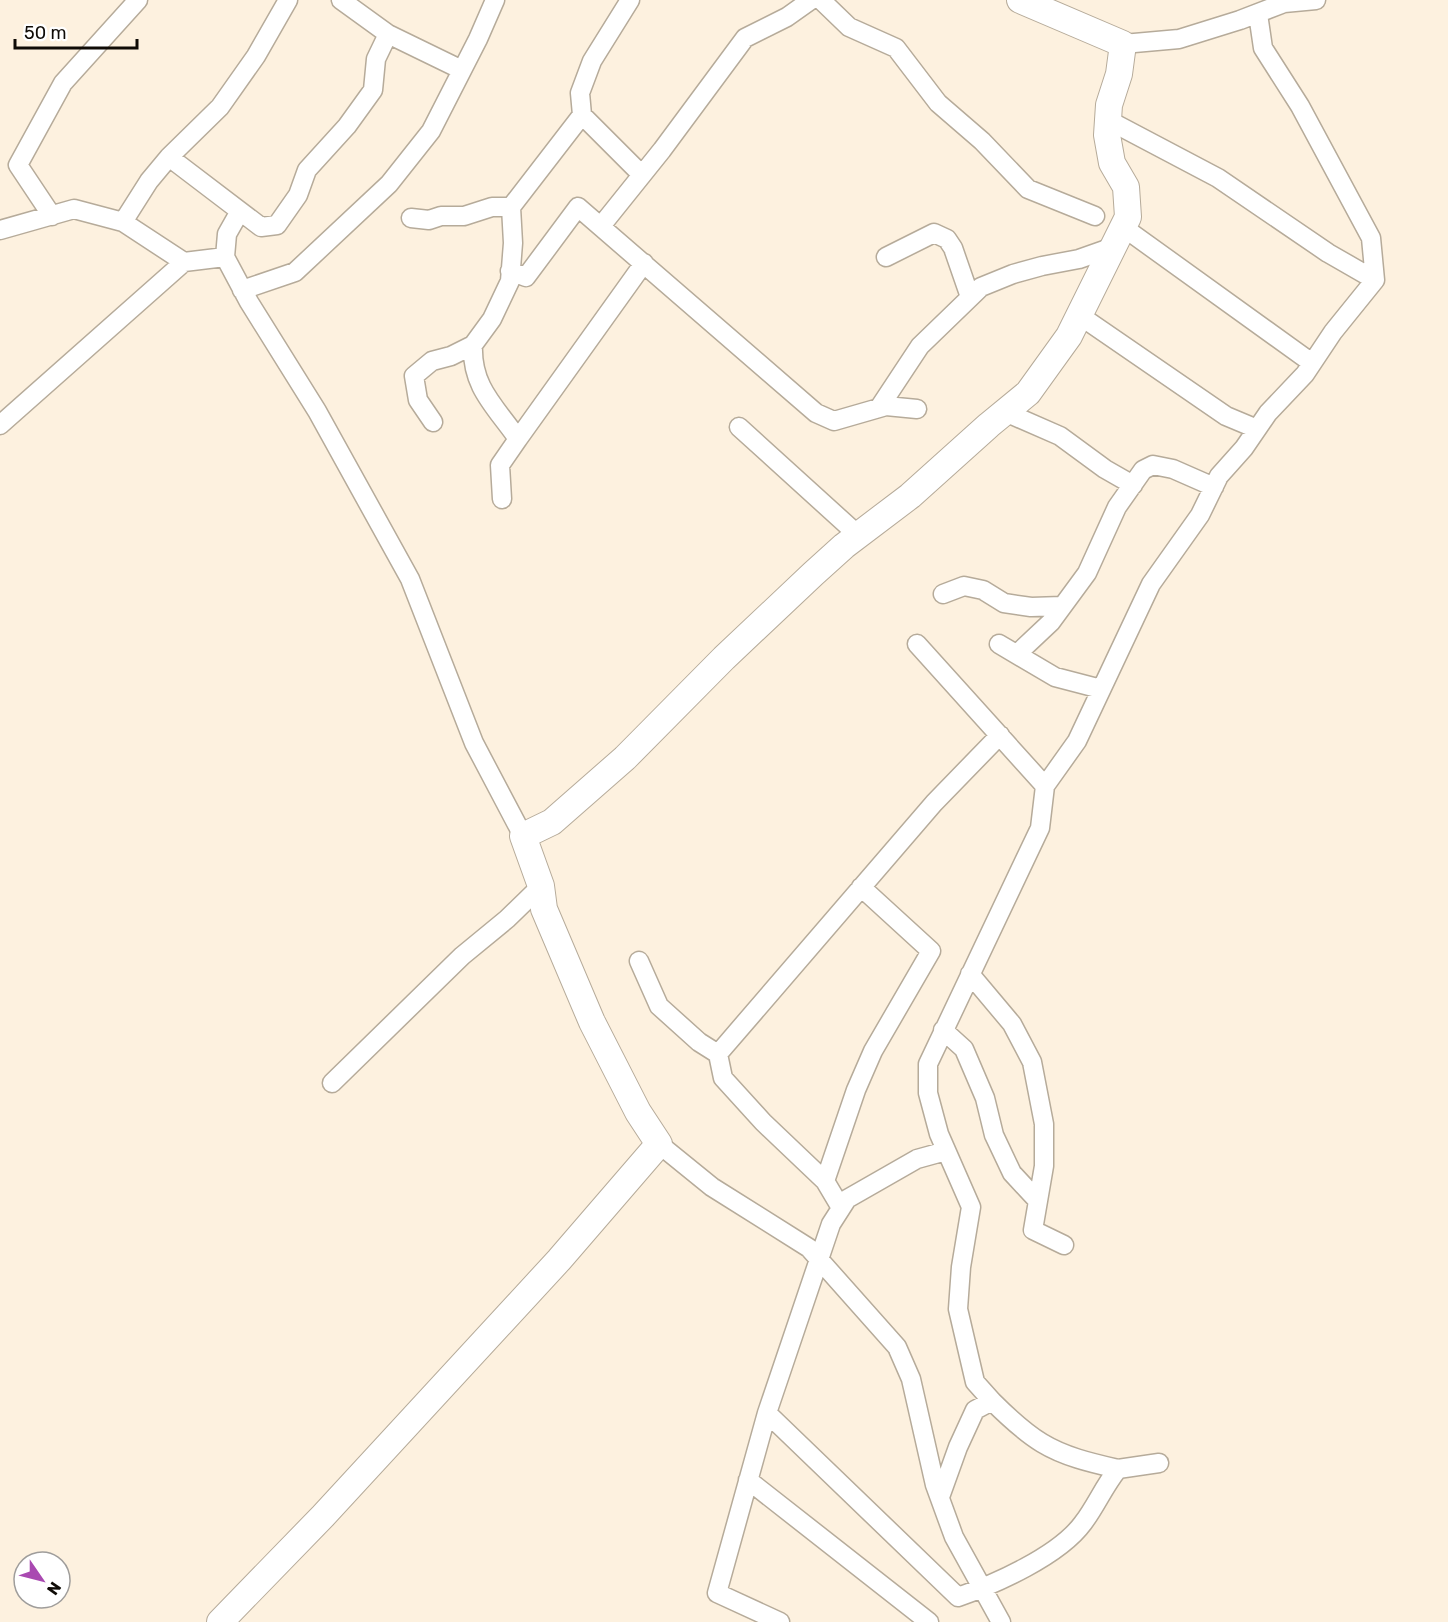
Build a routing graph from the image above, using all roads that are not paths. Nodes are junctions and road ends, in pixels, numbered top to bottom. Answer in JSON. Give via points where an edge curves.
{"nodes":[{"id":1,"x":138,"y":0,"type":"edge"},
{"id":2,"x":288,"y":0,"type":"edge"},
{"id":3,"x":341,"y":0,"type":"edge"},
{"id":4,"x":495,"y":0,"type":"edge"},
{"id":5,"x":630,"y":0,"type":"edge"},
{"id":6,"x":811,"y":0,"type":"edge"},
{"id":7,"x":821,"y":0,"type":"edge"},
{"id":8,"x":1020,"y":0,"type":"edge"},
{"id":9,"x":1316,"y":0,"type":"edge"},
{"id":10,"x":1258,"y":14,"type":"junction"},
{"id":11,"x":388,"y":34,"type":"junction"},
{"id":12,"x":1123,"y":44,"type":"junction"},
{"id":13,"x":462,"y":70,"type":"junction"},
{"id":14,"x":582,"y":115,"type":"junction"},
{"id":15,"x":1108,"y":120,"type":"junction"},
{"id":16,"x":169,"y":157,"type":"junction"},
{"id":17,"x":642,"y":175,"type":"junction"},
{"id":18,"x":511,"y":207,"type":"junction"},
{"id":19,"x":240,"y":211,"type":"junction"},
{"id":20,"x":52,"y":216,"type":"junction"},
{"id":21,"x":1095,"y":216,"type":"dead end"},
{"id":22,"x":411,"y":218,"type":"dead end"},
{"id":23,"x":123,"y":222,"type":"junction"},
{"id":24,"x":601,"y":226,"type":"junction"},
{"id":25,"x":0,"y":230,"type":"edge"},
{"id":26,"x":1118,"y":237,"type":"junction"},
{"id":27,"x":225,"y":257,"type":"junction"},
{"id":28,"x":886,"y":257,"type":"dead end"},
{"id":29,"x":184,"y":262,"type":"junction"},
{"id":30,"x":644,"y":263,"type":"junction"},
{"id":31,"x":510,"y":271,"type":"junction"},
{"id":32,"x":1375,"y":280,"type":"junction"},
{"id":33,"x":242,"y":290,"type":"junction"},
{"id":34,"x":970,"y":297,"type":"junction"},
{"id":35,"x":1079,"y":315,"type":"junction"},
{"id":36,"x":474,"y":345,"type":"junction"},
{"id":37,"x":1312,"y":363,"type":"junction"},
{"id":38,"x":879,"y":408,"type":"junction"},
{"id":39,"x":917,"y":409,"type":"dead end"},
{"id":40,"x":1005,"y":412,"type":"junction"},
{"id":41,"x":433,"y":422,"type":"dead end"},
{"id":42,"x":0,"y":425,"type":"edge"},
{"id":43,"x":738,"y":427,"type":"dead end"},
{"id":44,"x":1257,"y":429,"type":"junction"},
{"id":45,"x":518,"y":439,"type":"junction"},
{"id":46,"x":1133,"y":485,"type":"junction"},
{"id":47,"x":1214,"y":488,"type":"junction"},
{"id":48,"x":502,"y":499,"type":"dead end"},
{"id":49,"x":858,"y":536,"type":"junction"},
{"id":50,"x":943,"y":594,"type":"dead end"},
{"id":51,"x":1062,"y":606,"type":"junction"},
{"id":52,"x":917,"y":644,"type":"dead end"},
{"id":53,"x":999,"y":644,"type":"dead end"},
{"id":54,"x":1017,"y":654,"type":"junction"},
{"id":55,"x":1101,"y":689,"type":"junction"},
{"id":56,"x":1000,"y":735,"type":"junction"},
{"id":57,"x":1045,"y":786,"type":"junction"},
{"id":58,"x":523,"y":836,"type":"junction"},
{"id":59,"x":541,"y":886,"type":"junction"},
{"id":60,"x":861,"y":888,"type":"junction"},
{"id":61,"x":639,"y":961,"type":"dead end"},
{"id":62,"x":970,"y":974,"type":"junction"},
{"id":63,"x":944,"y":1030,"type":"junction"},
{"id":64,"x":718,"y":1054,"type":"junction"},
{"id":65,"x":332,"y":1083,"type":"dead end"},
{"id":66,"x":659,"y":1144,"type":"junction"},
{"id":67,"x":946,"y":1151,"type":"junction"},
{"id":68,"x":825,"y":1181,"type":"junction"},
{"id":69,"x":1038,"y":1202,"type":"junction"},
{"id":70,"x":841,"y":1208,"type":"junction"},
{"id":71,"x":1064,"y":1245,"type":"dead end"},
{"id":72,"x":819,"y":1260,"type":"junction"},
{"id":73,"x":992,"y":1401,"type":"junction"},
{"id":74,"x":767,"y":1413,"type":"junction"},
{"id":75,"x":1159,"y":1463,"type":"dead end"},
{"id":76,"x":1118,"y":1469,"type":"junction"},
{"id":77,"x":748,"y":1480,"type":"junction"},
{"id":78,"x":940,"y":1497,"type":"junction"},
{"id":79,"x":981,"y":1589,"type":"junction"},
{"id":80,"x":220,"y":1622,"type":"edge"},
{"id":81,"x":780,"y":1622,"type":"edge"},
{"id":82,"x":929,"y":1622,"type":"edge"},
{"id":83,"x":1001,"y":1622,"type":"edge"}],
"edges":[{"from":1,"to":20,"type":"street","via":[[63,83],[18,165]]},
{"from":2,"to":16,"type":"street","via":[[256,56],[220,107]]},
{"from":3,"to":11,"type":"street"},
{"from":4,"to":13,"type":"street"},
{"from":5,"to":14,"type":"street","via":[[592,61],[580,93]]},
{"from":6,"to":17,"type":"street","via":[[745,38]]},
{"from":7,"to":21,"type":"street","via":[[849,27],[896,48],[938,104],[982,141],[1028,189]]},
{"from":8,"to":12,"type":"street"},
{"from":9,"to":10,"type":"street","via":[[1284,3]]},
{"from":10,"to":12,"type":"street","via":[[1179,39]]},
{"from":10,"to":32,"type":"street","via":[[1263,48],[1305,115],[1371,238]]},
{"from":11,"to":13,"type":"street"},
{"from":11,"to":19,"type":"street","via":[[376,59],[373,90],[347,126],[306,170],[298,195],[277,225],[261,227]]},
{"from":12,"to":15,"type":"street"},
{"from":13,"to":33,"type":"street","via":[[431,131],[389,184],[295,272]]},
{"from":14,"to":17,"type":"street"},
{"from":14,"to":18,"type":"street"},
{"from":15,"to":26,"type":"street","via":[[1112,163],[1126,187],[1128,217]]},
{"from":15,"to":32,"type":"street","via":[[1218,178]]},
{"from":16,"to":19,"type":"street"},
{"from":16,"to":23,"type":"street"},
{"from":17,"to":24,"type":"street"},
{"from":18,"to":22,"type":"street","via":[[429,220]]},
{"from":18,"to":31,"type":"street"},
{"from":19,"to":27,"type":"street","via":[[227,234]]},
{"from":20,"to":23,"type":"street","via":[[74,209]]},
{"from":20,"to":25,"type":"street"},
{"from":23,"to":29,"type":"street"},
{"from":24,"to":30,"type":"street"},
{"from":24,"to":31,"type":"street","via":[[578,207],[526,277]]},
{"from":26,"to":34,"type":"street","via":[[1079,259],[1042,266],[981,286]]},
{"from":26,"to":35,"type":"street"},
{"from":26,"to":37,"type":"street"},
{"from":27,"to":29,"type":"street"},
{"from":27,"to":33,"type":"street"},
{"from":28,"to":34,"type":"street","via":[[934,233],[947,239]]},
{"from":29,"to":42,"type":"street"},
{"from":30,"to":38,"type":"street","via":[[816,413],[834,421]]},
{"from":30,"to":45,"type":"street"},
{"from":31,"to":36,"type":"street","via":[[510,281],[492,319]]},
{"from":32,"to":37,"type":"street"},
{"from":33,"to":58,"type":"street","via":[[317,411],[410,579],[474,743]]},
{"from":34,"to":38,"type":"street","via":[[920,346]]},
{"from":35,"to":40,"type":"street","via":[[1069,336],[1028,393]]},
{"from":35,"to":44,"type":"street","via":[[1226,416]]},
{"from":36,"to":41,"type":"street","via":[[432,361],[414,376],[418,400]]},
{"from":36,"to":45,"type":"street","via":[[473,362],[481,389]]},
{"from":37,"to":44,"type":"street"},
{"from":38,"to":39,"type":"street"},
{"from":40,"to":46,"type":"street","via":[[1060,436]]},
{"from":40,"to":49,"type":"street"},
{"from":43,"to":49,"type":"street"},
{"from":44,"to":47,"type":"street"},
{"from":45,"to":48,"type":"street","via":[[500,465]]},
{"from":46,"to":47,"type":"street","via":[[1143,470],[1153,465],[1173,469]]},
{"from":46,"to":51,"type":"street","via":[[1117,507],[1087,573]]},
{"from":47,"to":55,"type":"street","via":[[1200,515],[1151,584]]},
{"from":49,"to":58,"type":"street","via":[[724,658],[625,758],[552,822]]},
{"from":50,"to":51,"type":"street","via":[[964,586],[983,590],[1004,603]]},
{"from":51,"to":54,"type":"street"},
{"from":52,"to":56,"type":"street"},
{"from":53,"to":54,"type":"street"},
{"from":54,"to":55,"type":"street","via":[[1055,677]]},
{"from":55,"to":57,"type":"street","via":[[1077,741]]},
{"from":56,"to":57,"type":"street"},
{"from":56,"to":60,"type":"street","via":[[934,803]]},
{"from":57,"to":62,"type":"street","via":[[1040,828]]},
{"from":58,"to":59,"type":"street"},
{"from":59,"to":65,"type":"street"},
{"from":59,"to":66,"type":"street","via":[[544,909],[592,1022],[638,1112]]},
{"from":60,"to":64,"type":"street"},
{"from":60,"to":68,"type":"street","via":[[931,951],[873,1051]]},
{"from":61,"to":64,"type":"street","via":[[659,1005]]},
{"from":62,"to":63,"type":"street"},
{"from":62,"to":69,"type":"street","via":[[1012,1024],[1032,1062],[1044,1124],[1044,1167]]},
{"from":63,"to":67,"type":"street","via":[[928,1064],[928,1093]]},
{"from":63,"to":69,"type":"street","via":[[964,1049],[1012,1173]]},
{"from":64,"to":68,"type":"street","via":[[723,1078]]},
{"from":66,"to":72,"type":"street","via":[[712,1187],[809,1248]]},
{"from":66,"to":80,"type":"street","via":[[526,1296]]},
{"from":67,"to":70,"type":"street","via":[[909,1163],[847,1199]]},
{"from":67,"to":73,"type":"street","via":[[972,1207],[958,1309],[975,1382]]},
{"from":68,"to":70,"type":"street"},
{"from":69,"to":71,"type":"street","via":[[1033,1230]]},
{"from":70,"to":72,"type":"street"},
{"from":72,"to":74,"type":"street"},
{"from":72,"to":78,"type":"street","via":[[897,1347],[911,1379]]},
{"from":73,"to":76,"type":"street","via":[[1043,1443],[1082,1460]]},
{"from":73,"to":78,"type":"street","via":[[975,1410]]},
{"from":74,"to":77,"type":"street"},
{"from":74,"to":79,"type":"street","via":[[958,1597]]},
{"from":75,"to":76,"type":"street"},
{"from":76,"to":79,"type":"street","via":[[1083,1524],[1060,1547]]},
{"from":77,"to":81,"type":"street","via":[[717,1593]]},
{"from":77,"to":82,"type":"street"},
{"from":78,"to":79,"type":"street","via":[[954,1537]]},
{"from":79,"to":83,"type":"street"}]}
